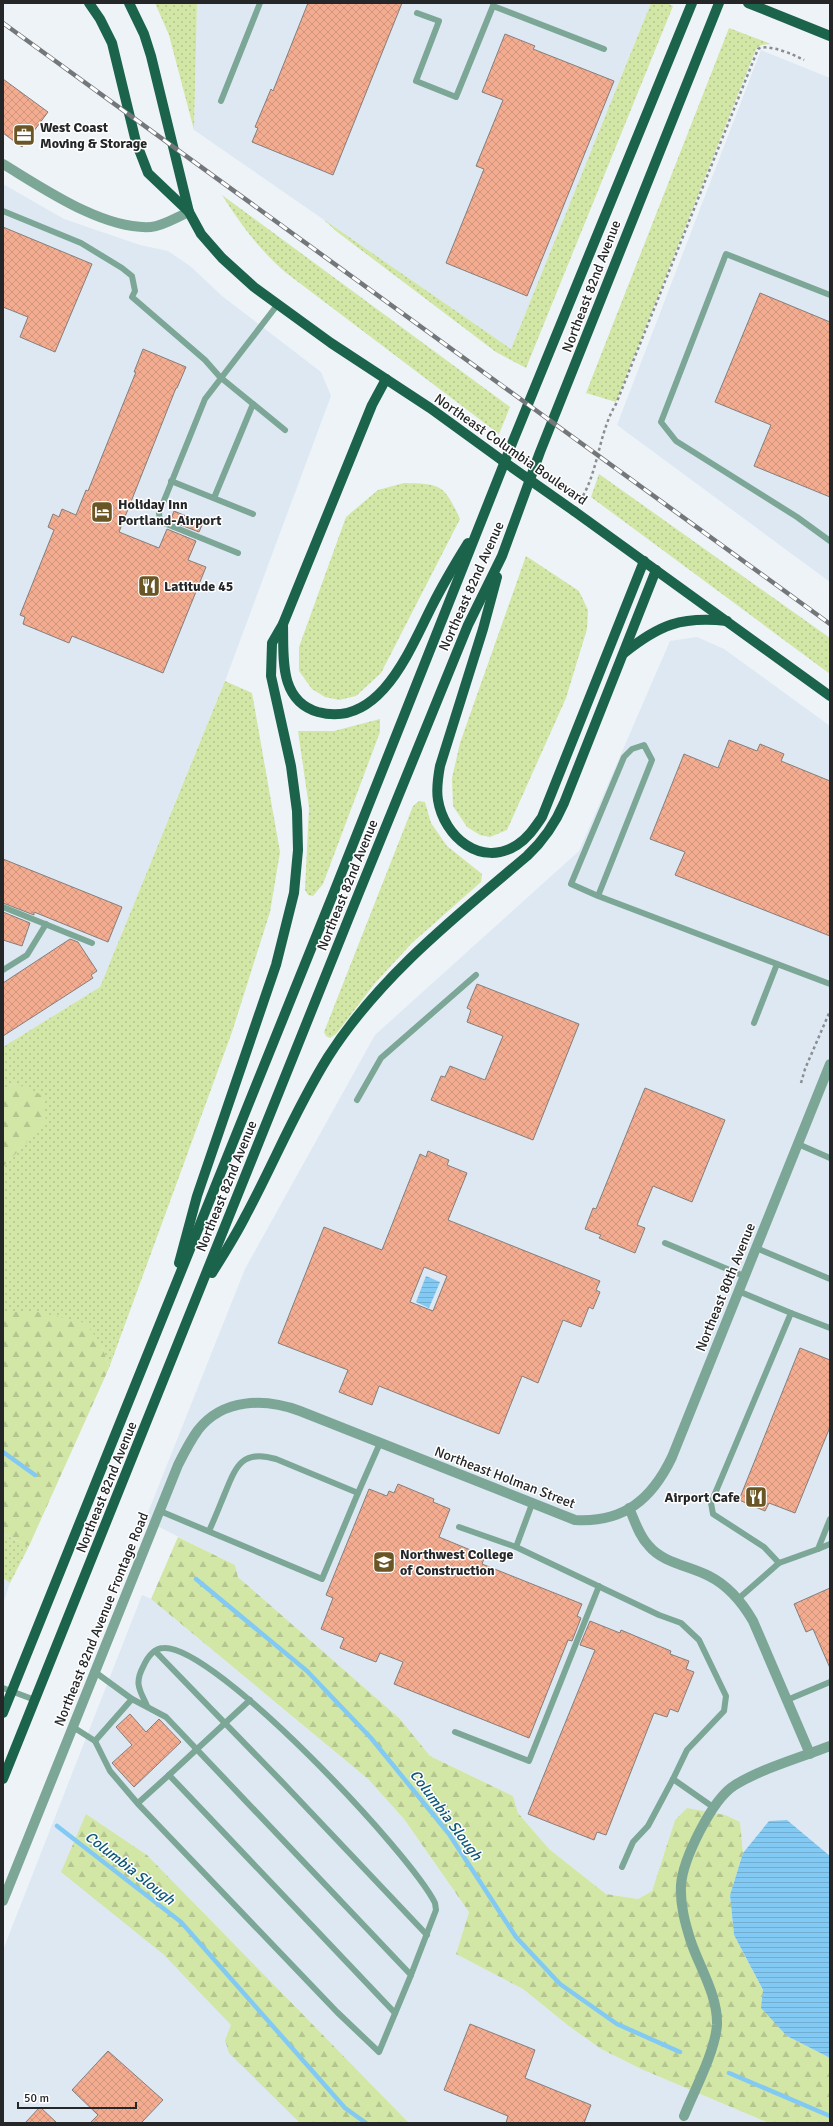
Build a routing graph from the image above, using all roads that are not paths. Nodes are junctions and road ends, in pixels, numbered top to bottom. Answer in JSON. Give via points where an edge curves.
{"nodes":[{"id":1,"x":89,"y":3,"type":"edge"},
{"id":2,"x":129,"y":3,"type":"edge"},
{"id":3,"x":260,"y":3,"type":"edge"},
{"id":4,"x":692,"y":3,"type":"edge"},
{"id":5,"x":719,"y":3,"type":"edge"},
{"id":6,"x":748,"y":3,"type":"edge"},
{"id":7,"x":494,"y":4,"type":"edge"},
{"id":8,"x":417,"y":13,"type":"dead end"},
{"id":9,"x":830,"y":36,"type":"edge"},
{"id":10,"x":604,"y":49,"type":"dead end"},
{"id":11,"x":221,"y":101,"type":"dead end"},
{"id":12,"x":3,"y":164,"type":"edge"},
{"id":13,"x":3,"y":211,"type":"edge"},
{"id":14,"x":188,"y":212,"type":"junction"},
{"id":15,"x":830,"y":295,"type":"edge"},
{"id":16,"x":278,"y":304,"type":"junction"},
{"id":17,"x":220,"y":377,"type":"junction"},
{"id":18,"x":386,"y":380,"type":"junction"},
{"id":19,"x":253,"y":404,"type":"junction"},
{"id":20,"x":285,"y":430,"type":"dead end"},
{"id":21,"x":171,"y":481,"type":"junction"},
{"id":22,"x":214,"y":498,"type":"junction"},
{"id":23,"x":253,"y":514,"type":"dead end"},
{"id":24,"x":482,"y":519,"type":"junction"},
{"id":25,"x":830,"y":541,"type":"edge"},
{"id":26,"x":238,"y":552,"type":"dead end"},
{"id":27,"x":502,"y":556,"type":"junction"},
{"id":28,"x":644,"y":561,"type":"junction"},
{"id":29,"x":656,"y":570,"type":"junction"},
{"id":30,"x":729,"y":622,"type":"junction"},
{"id":31,"x":283,"y":624,"type":"junction"},
{"id":32,"x":623,"y":654,"type":"junction"},
{"id":33,"x":830,"y":696,"type":"edge"},
{"id":34,"x":598,"y":896,"type":"junction"},
{"id":35,"x":3,"y":907,"type":"edge"},
{"id":36,"x":46,"y":924,"type":"junction"},
{"id":37,"x":92,"y":943,"type":"dead end"},
{"id":38,"x":777,"y":964,"type":"junction"},
{"id":39,"x":3,"y":970,"type":"edge"},
{"id":40,"x":476,"y":975,"type":"dead end"},
{"id":41,"x":830,"y":984,"type":"edge"},
{"id":42,"x":754,"y":1023,"type":"dead end"},
{"id":43,"x":830,"y":1064,"type":"edge"},
{"id":44,"x":357,"y":1100,"type":"dead end"},
{"id":45,"x":798,"y":1144,"type":"junction"},
{"id":46,"x":830,"y":1158,"type":"edge"},
{"id":47,"x":665,"y":1243,"type":"dead end"},
{"id":48,"x":756,"y":1248,"type":"junction"},
{"id":49,"x":744,"y":1276,"type":"junction"},
{"id":50,"x":830,"y":1279,"type":"edge"},
{"id":51,"x":738,"y":1291,"type":"junction"},
{"id":52,"x":195,"y":1302,"type":"junction"},
{"id":53,"x":791,"y":1312,"type":"junction"},
{"id":54,"x":164,"y":1313,"type":"junction"},
{"id":55,"x":830,"y":1328,"type":"edge"},
{"id":56,"x":276,"y":1404,"type":"joint"},
{"id":57,"x":380,"y":1443,"type":"junction"},
{"id":58,"x":358,"y":1493,"type":"junction"},
{"id":59,"x":532,"y":1504,"type":"junction"},
{"id":60,"x":629,"y":1508,"type":"junction"},
{"id":61,"x":160,"y":1511,"type":"junction"},
{"id":62,"x":830,"y":1519,"type":"edge"},
{"id":63,"x":459,"y":1527,"type":"dead end"},
{"id":64,"x":209,"y":1531,"type":"junction"},
{"id":65,"x":830,"y":1544,"type":"edge"},
{"id":66,"x":516,"y":1547,"type":"junction"},
{"id":67,"x":818,"y":1549,"type":"junction"},
{"id":68,"x":779,"y":1563,"type":"junction"},
{"id":69,"x":599,"y":1586,"type":"junction"},
{"id":70,"x":738,"y":1599,"type":"junction"},
{"id":71,"x":155,"y":1651,"type":"junction"},
{"id":72,"x":95,"y":1672,"type":"junction"},
{"id":73,"x":830,"y":1682,"type":"edge"},
{"id":74,"x":7,"y":1690,"type":"edge"},
{"id":75,"x":132,"y":1699,"type":"junction"},
{"id":76,"x":35,"y":1700,"type":"junction"},
{"id":77,"x":250,"y":1700,"type":"junction"},
{"id":78,"x":787,"y":1700,"type":"junction"},
{"id":79,"x":147,"y":1706,"type":"junction"},
{"id":80,"x":3,"y":1713,"type":"edge"},
{"id":81,"x":225,"y":1723,"type":"junction"},
{"id":82,"x":73,"y":1726,"type":"junction"},
{"id":83,"x":455,"y":1732,"type":"dead end"},
{"id":84,"x":96,"y":1741,"type":"junction"},
{"id":85,"x":830,"y":1746,"type":"edge"},
{"id":86,"x":196,"y":1748,"type":"junction"},
{"id":87,"x":810,"y":1754,"type":"junction"},
{"id":88,"x":169,"y":1775,"type":"junction"},
{"id":89,"x":3,"y":1779,"type":"edge"},
{"id":90,"x":673,"y":1779,"type":"junction"},
{"id":91,"x":138,"y":1803,"type":"junction"},
{"id":92,"x":713,"y":1807,"type":"junction"},
{"id":93,"x":622,"y":1867,"type":"dead end"},
{"id":94,"x":3,"y":1901,"type":"edge"},
{"id":95,"x":427,"y":1935,"type":"junction"},
{"id":96,"x":411,"y":1976,"type":"junction"},
{"id":97,"x":395,"y":2013,"type":"junction"},
{"id":98,"x":684,"y":2116,"type":"dead end"}],
"edges":[{"from":1,"to":14,"type":"main road","name":"Northeast Columbia Boulevard","via":[[112,44],[136,142],[148,173]]},
{"from":2,"to":14,"type":"main road","name":"Northeast Columbia Boulevard","via":[[151,56]]},
{"from":3,"to":11,"type":"lane"},
{"from":4,"to":24,"type":"main road","name":"Northeast 82nd Avenue"},
{"from":5,"to":27,"type":"main road","name":"Northeast 82nd Avenue","via":[[540,452]]},
{"from":6,"to":9,"type":"main road"},
{"from":7,"to":8,"type":"lane","via":[[456,97],[416,80],[439,21]]},
{"from":7,"to":10,"type":"lane"},
{"from":12,"to":14,"type":"street","via":[[81,208],[122,223],[153,227]]},
{"from":13,"to":17,"type":"lane","via":[[81,243],[122,268],[132,276],[135,291],[132,297],[205,360]]},
{"from":14,"to":16,"type":"main road","name":"Northeast Columbia Boulevard","via":[[201,234],[231,267]]},
{"from":15,"to":25,"type":"lane","via":[[726,254],[661,422],[676,441],[797,517]]},
{"from":16,"to":17,"type":"lane"},
{"from":16,"to":18,"type":"main road","name":"Northeast Columbia Boulevard"},
{"from":17,"to":19,"type":"lane"},
{"from":17,"to":21,"type":"lane","via":[[205,399]]},
{"from":18,"to":28,"type":"main road","name":"Northeast Columbia Boulevard","bridge":true,"via":[[430,408]]},
{"from":18,"to":31,"type":"main road","via":[[355,444]]},
{"from":19,"to":20,"type":"lane"},
{"from":19,"to":22,"type":"lane"},
{"from":21,"to":22,"type":"lane"},
{"from":21,"to":26,"type":"lane","via":[[159,513],[160,520]]},
{"from":22,"to":23,"type":"lane"},
{"from":24,"to":31,"type":"main road","via":[[444,581],[398,671],[384,689],[358,709],[345,714],[326,714],[305,706],[297,698],[290,690],[285,677]]},
{"from":24,"to":54,"type":"main road","name":"Northeast 82nd Avenue"},
{"from":27,"to":28,"type":"main road","via":[[483,629],[440,766],[437,788],[442,816],[454,835],[463,845],[492,852],[517,845],[542,817]]},
{"from":27,"to":52,"type":"main road","name":"Northeast 82nd Avenue","via":[[468,625]]},
{"from":28,"to":29,"type":"main road","name":"Northeast Columbia Boulevard"},
{"from":29,"to":30,"type":"main road","name":"Northeast Columbia Boulevard"},
{"from":29,"to":32,"type":"main road"},
{"from":30,"to":32,"type":"main road","via":[[694,620],[666,625],[644,637]]},
{"from":30,"to":33,"type":"main road","name":"Northeast Columbia Boulevard"},
{"from":31,"to":54,"type":"main road","via":[[272,643],[270,662],[291,766],[297,811],[298,850],[294,893],[276,965],[197,1196]]},
{"from":32,"to":52,"type":"main road","via":[[554,824],[539,845],[432,938],[392,977],[361,1013],[328,1057],[305,1096],[246,1216]]},
{"from":34,"to":34,"type":"lane","via":[[652,760],[644,745],[632,749],[624,757],[571,884]]},
{"from":34,"to":38,"type":"lane"},
{"from":35,"to":36,"type":"lane"},
{"from":36,"to":37,"type":"lane"},
{"from":36,"to":39,"type":"lane","via":[[27,955]]},
{"from":38,"to":41,"type":"lane"},
{"from":38,"to":42,"type":"lane"},
{"from":40,"to":44,"type":"lane","via":[[381,1058]]},
{"from":43,"to":45,"type":"street","name":"Northeast 80th Avenue"},
{"from":45,"to":46,"type":"lane"},
{"from":45,"to":48,"type":"street","name":"Northeast 80th Avenue"},
{"from":47,"to":49,"type":"lane"},
{"from":48,"to":49,"type":"street","name":"Northeast 80th Avenue"},
{"from":48,"to":50,"type":"lane"},
{"from":49,"to":51,"type":"street","name":"Northeast 80th Avenue"},
{"from":51,"to":53,"type":"lane"},
{"from":51,"to":60,"type":"street","name":"Northeast 80th Avenue","via":[[663,1476],[651,1492]]},
{"from":52,"to":76,"type":"main road","name":"Northeast 82nd Avenue"},
{"from":53,"to":55,"type":"lane"},
{"from":53,"to":68,"type":"lane","via":[[711,1503],[712,1514],[764,1547]]},
{"from":54,"to":74,"type":"main road","name":"Northeast 82nd Avenue"},
{"from":56,"to":57,"type":"street","name":"Northeast Holman Street"},
{"from":56,"to":61,"type":"street","name":"Northeast 82nd Avenue Frontage Road","via":[[248,1402],[235,1405],[220,1411],[199,1429],[178,1465]]},
{"from":57,"to":58,"type":"lane"},
{"from":57,"to":59,"type":"street","name":"Northeast Holman Street"},
{"from":58,"to":64,"type":"lane","via":[[276,1459],[264,1455],[252,1457],[236,1466]]},
{"from":58,"to":64,"type":"lane","via":[[322,1579]]},
{"from":59,"to":60,"type":"street","name":"Northeast Holman Street","via":[[576,1520],[602,1520]]},
{"from":59,"to":66,"type":"lane"},
{"from":60,"to":70,"type":"street","via":[[638,1530],[649,1547],[662,1556],[709,1576],[724,1585]]},
{"from":61,"to":64,"type":"lane"},
{"from":61,"to":72,"type":"street","name":"Northeast 82nd Avenue Frontage Road"},
{"from":62,"to":67,"type":"lane"},
{"from":63,"to":66,"type":"lane"},
{"from":65,"to":67,"type":"lane"},
{"from":66,"to":69,"type":"lane"},
{"from":67,"to":68,"type":"lane"},
{"from":68,"to":70,"type":"lane"},
{"from":69,"to":83,"type":"lane","via":[[529,1761]]},
{"from":69,"to":90,"type":"lane","via":[[681,1623],[699,1640],[726,1696],[724,1711],[687,1750]]},
{"from":70,"to":78,"type":"street","via":[[753,1621]]},
{"from":71,"to":77,"type":"lane","via":[[163,1648],[176,1649],[198,1661]]},
{"from":71,"to":79,"type":"lane","via":[[147,1658],[138,1676],[138,1685]]},
{"from":71,"to":81,"type":"lane"},
{"from":72,"to":75,"type":"lane"},
{"from":72,"to":82,"type":"street","name":"Northeast 82nd Avenue Frontage Road"},
{"from":73,"to":78,"type":"lane"},
{"from":74,"to":76,"type":"lane"},
{"from":74,"to":80,"type":"main road","name":"Northeast 82nd Avenue"},
{"from":75,"to":79,"type":"lane"},
{"from":75,"to":84,"type":"lane"},
{"from":76,"to":89,"type":"main road","name":"Northeast 82nd Avenue"},
{"from":77,"to":81,"type":"lane"},
{"from":77,"to":95,"type":"lane","via":[[307,1753],[412,1866],[435,1904],[436,1910]]},
{"from":78,"to":87,"type":"street"},
{"from":79,"to":86,"type":"lane","via":[[166,1717]]},
{"from":81,"to":86,"type":"lane"},
{"from":81,"to":95,"type":"lane"},
{"from":82,"to":84,"type":"lane"},
{"from":82,"to":94,"type":"street","name":"Northeast 82nd Avenue Frontage Road"},
{"from":84,"to":91,"type":"lane","via":[[110,1771]]},
{"from":85,"to":87,"type":"street"},
{"from":86,"to":88,"type":"lane"},
{"from":86,"to":96,"type":"lane"},
{"from":87,"to":92,"type":"street","via":[[734,1786],[718,1799]]},
{"from":88,"to":91,"type":"lane"},
{"from":88,"to":97,"type":"lane"},
{"from":90,"to":92,"type":"lane"},
{"from":90,"to":93,"type":"lane","via":[[648,1826],[633,1842]]},
{"from":91,"to":97,"type":"lane","via":[[337,2012],[379,2052]]},
{"from":92,"to":98,"type":"street","via":[[704,1822],[681,1884],[682,1908],[691,1942],[708,1983],[717,2025],[713,2044]]},
{"from":95,"to":96,"type":"lane"},
{"from":96,"to":97,"type":"lane"}]}
